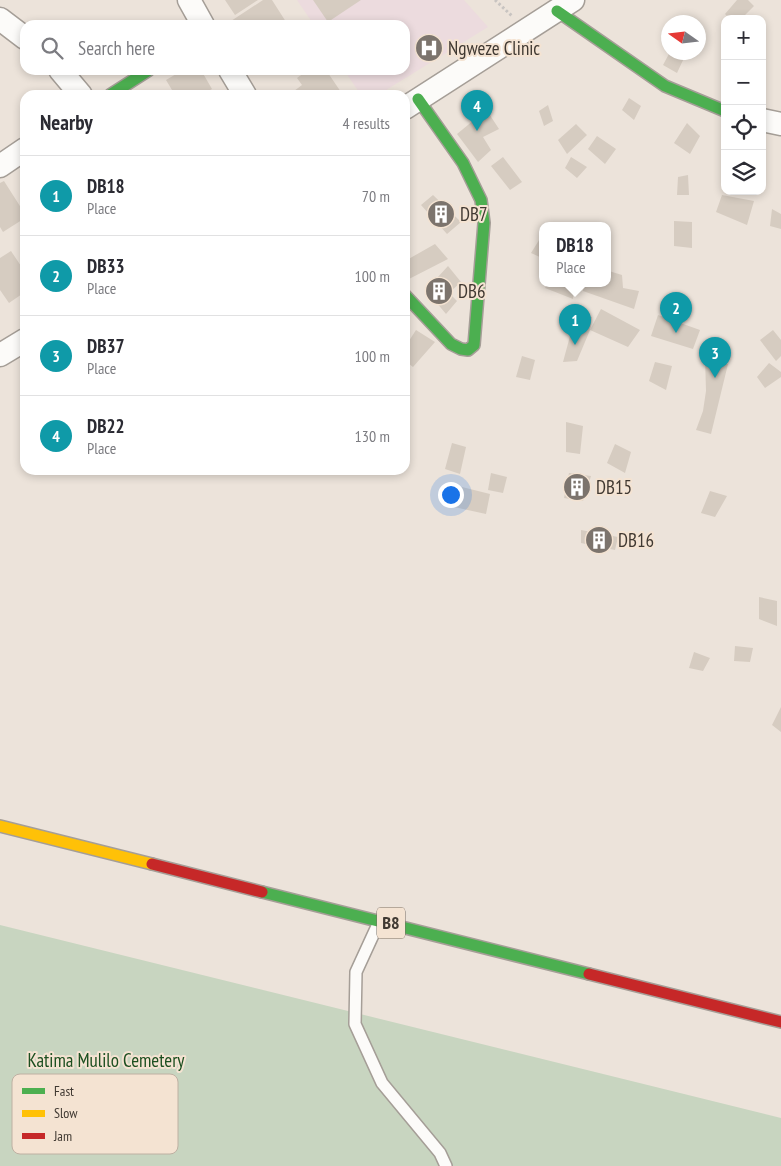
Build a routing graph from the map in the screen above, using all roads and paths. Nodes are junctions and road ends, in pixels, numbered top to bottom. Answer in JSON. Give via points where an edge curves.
{"nodes":[{"id":1,"x":189,"y":0,"type":"edge"},
{"id":2,"x":565,"y":6,"type":"edge"},
{"id":3,"x":0,"y":19,"type":"edge"},
{"id":4,"x":200,"y":20,"type":"edge"},
{"id":5,"x":20,"y":34,"type":"edge"},
{"id":6,"x":64,"y":75,"type":"edge"},
{"id":7,"x":140,"y":75,"type":"edge"},
{"id":8,"x":233,"y":75,"type":"edge"},
{"id":9,"x":77,"y":90,"type":"edge"},
{"id":10,"x":118,"y":90,"type":"edge"},
{"id":11,"x":242,"y":90,"type":"edge"},
{"id":12,"x":412,"y":103,"type":"edge"},
{"id":13,"x":721,"y":110,"type":"edge"},
{"id":14,"x":766,"y":121,"type":"edge"},
{"id":15,"x":781,"y":124,"type":"edge"},
{"id":16,"x":20,"y":153,"type":"edge"},
{"id":17,"x":0,"y":166,"type":"edge"},
{"id":18,"x":410,"y":300,"type":"edge"},
{"id":19,"x":20,"y":343,"type":"edge"},
{"id":20,"x":0,"y":355,"type":"edge"},
{"id":21,"x":0,"y":826,"type":"edge"},
{"id":22,"x":380,"y":920,"type":"junction"},
{"id":23,"x":781,"y":1022,"type":"edge"},
{"id":24,"x":446,"y":1166,"type":"edge"}],
"edges":[{"from":1,"to":4,"type":"street"},
{"from":2,"to":12,"type":"street"},
{"from":2,"to":13,"type":"main road","via":[[665,86]]},
{"from":3,"to":5,"type":"street"},
{"from":6,"to":9,"type":"street"},
{"from":7,"to":10,"type":"main road"},
{"from":8,"to":11,"type":"street"},
{"from":12,"to":18,"type":"main road","via":[[463,163],[481,200],[484,223],[474,345],[468,350],[460,350]]},
{"from":14,"to":15,"type":"street"},
{"from":16,"to":17,"type":"street"},
{"from":19,"to":20,"type":"street"},
{"from":21,"to":22,"type":"main road","number":"B8"},
{"from":22,"to":23,"type":"main road","number":"B8"},
{"from":22,"to":24,"type":"lane","via":[[356,972],[355,1024],[382,1083],[440,1153]]}]}
